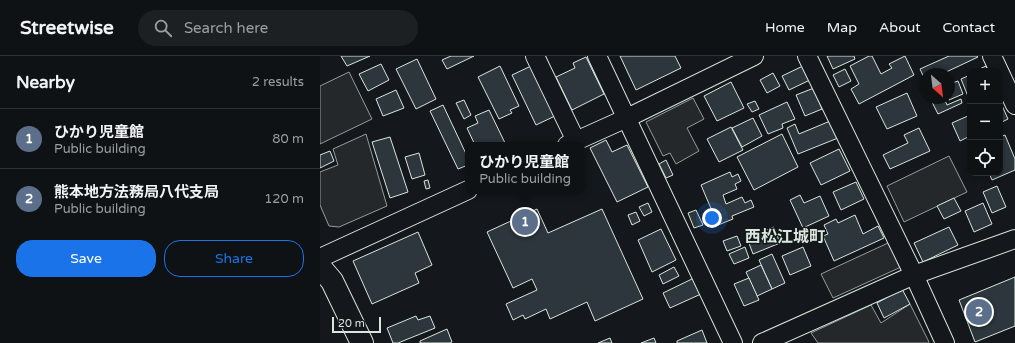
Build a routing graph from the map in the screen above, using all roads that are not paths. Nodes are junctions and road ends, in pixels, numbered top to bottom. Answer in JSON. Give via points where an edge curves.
{"nodes":[{"id":1,"x":535,"y":56,"type":"edge"},
{"id":2,"x":597,"y":56,"type":"edge"},
{"id":3,"x":754,"y":56,"type":"edge"},
{"id":4,"x":807,"y":56,"type":"edge"},
{"id":5,"x":992,"y":56,"type":"edge"},
{"id":6,"x":997,"y":68,"type":"edge"},
{"id":7,"x":1003,"y":80,"type":"edge"},
{"id":8,"x":1015,"y":105,"type":"edge"},
{"id":9,"x":626,"y":118,"type":"junction"},
{"id":10,"x":572,"y":142,"type":"edge"},
{"id":11,"x":574,"y":142,"type":"edge"},
{"id":12,"x":465,"y":191,"type":"edge"},
{"id":13,"x":1015,"y":239,"type":"edge"},
{"id":14,"x":320,"y":258,"type":"edge"},
{"id":15,"x":320,"y":267,"type":"edge"},
{"id":16,"x":914,"y":275,"type":"junction"},
{"id":17,"x":320,"y":278,"type":"edge"},
{"id":18,"x":348,"y":343,"type":"edge"},
{"id":19,"x":362,"y":343,"type":"edge"},
{"id":20,"x":733,"y":343,"type":"edge"},
{"id":21,"x":762,"y":343,"type":"edge"},
{"id":22,"x":946,"y":343,"type":"edge"}],
"edges":[{"from":1,"to":10,"type":"street"},
{"from":2,"to":9,"type":"street"},
{"from":3,"to":9,"type":"street"},
{"from":4,"to":16,"type":"street"},
{"from":5,"to":6,"type":"street"},
{"from":7,"to":8,"type":"street"},
{"from":9,"to":11,"type":"street"},
{"from":9,"to":20,"type":"street"},
{"from":12,"to":14,"type":"street"},
{"from":13,"to":16,"type":"street"},
{"from":15,"to":19,"type":"main road","via":[[332,281]]},
{"from":16,"to":21,"type":"street"},
{"from":16,"to":22,"type":"street"},
{"from":17,"to":18,"type":"main road"}]}
